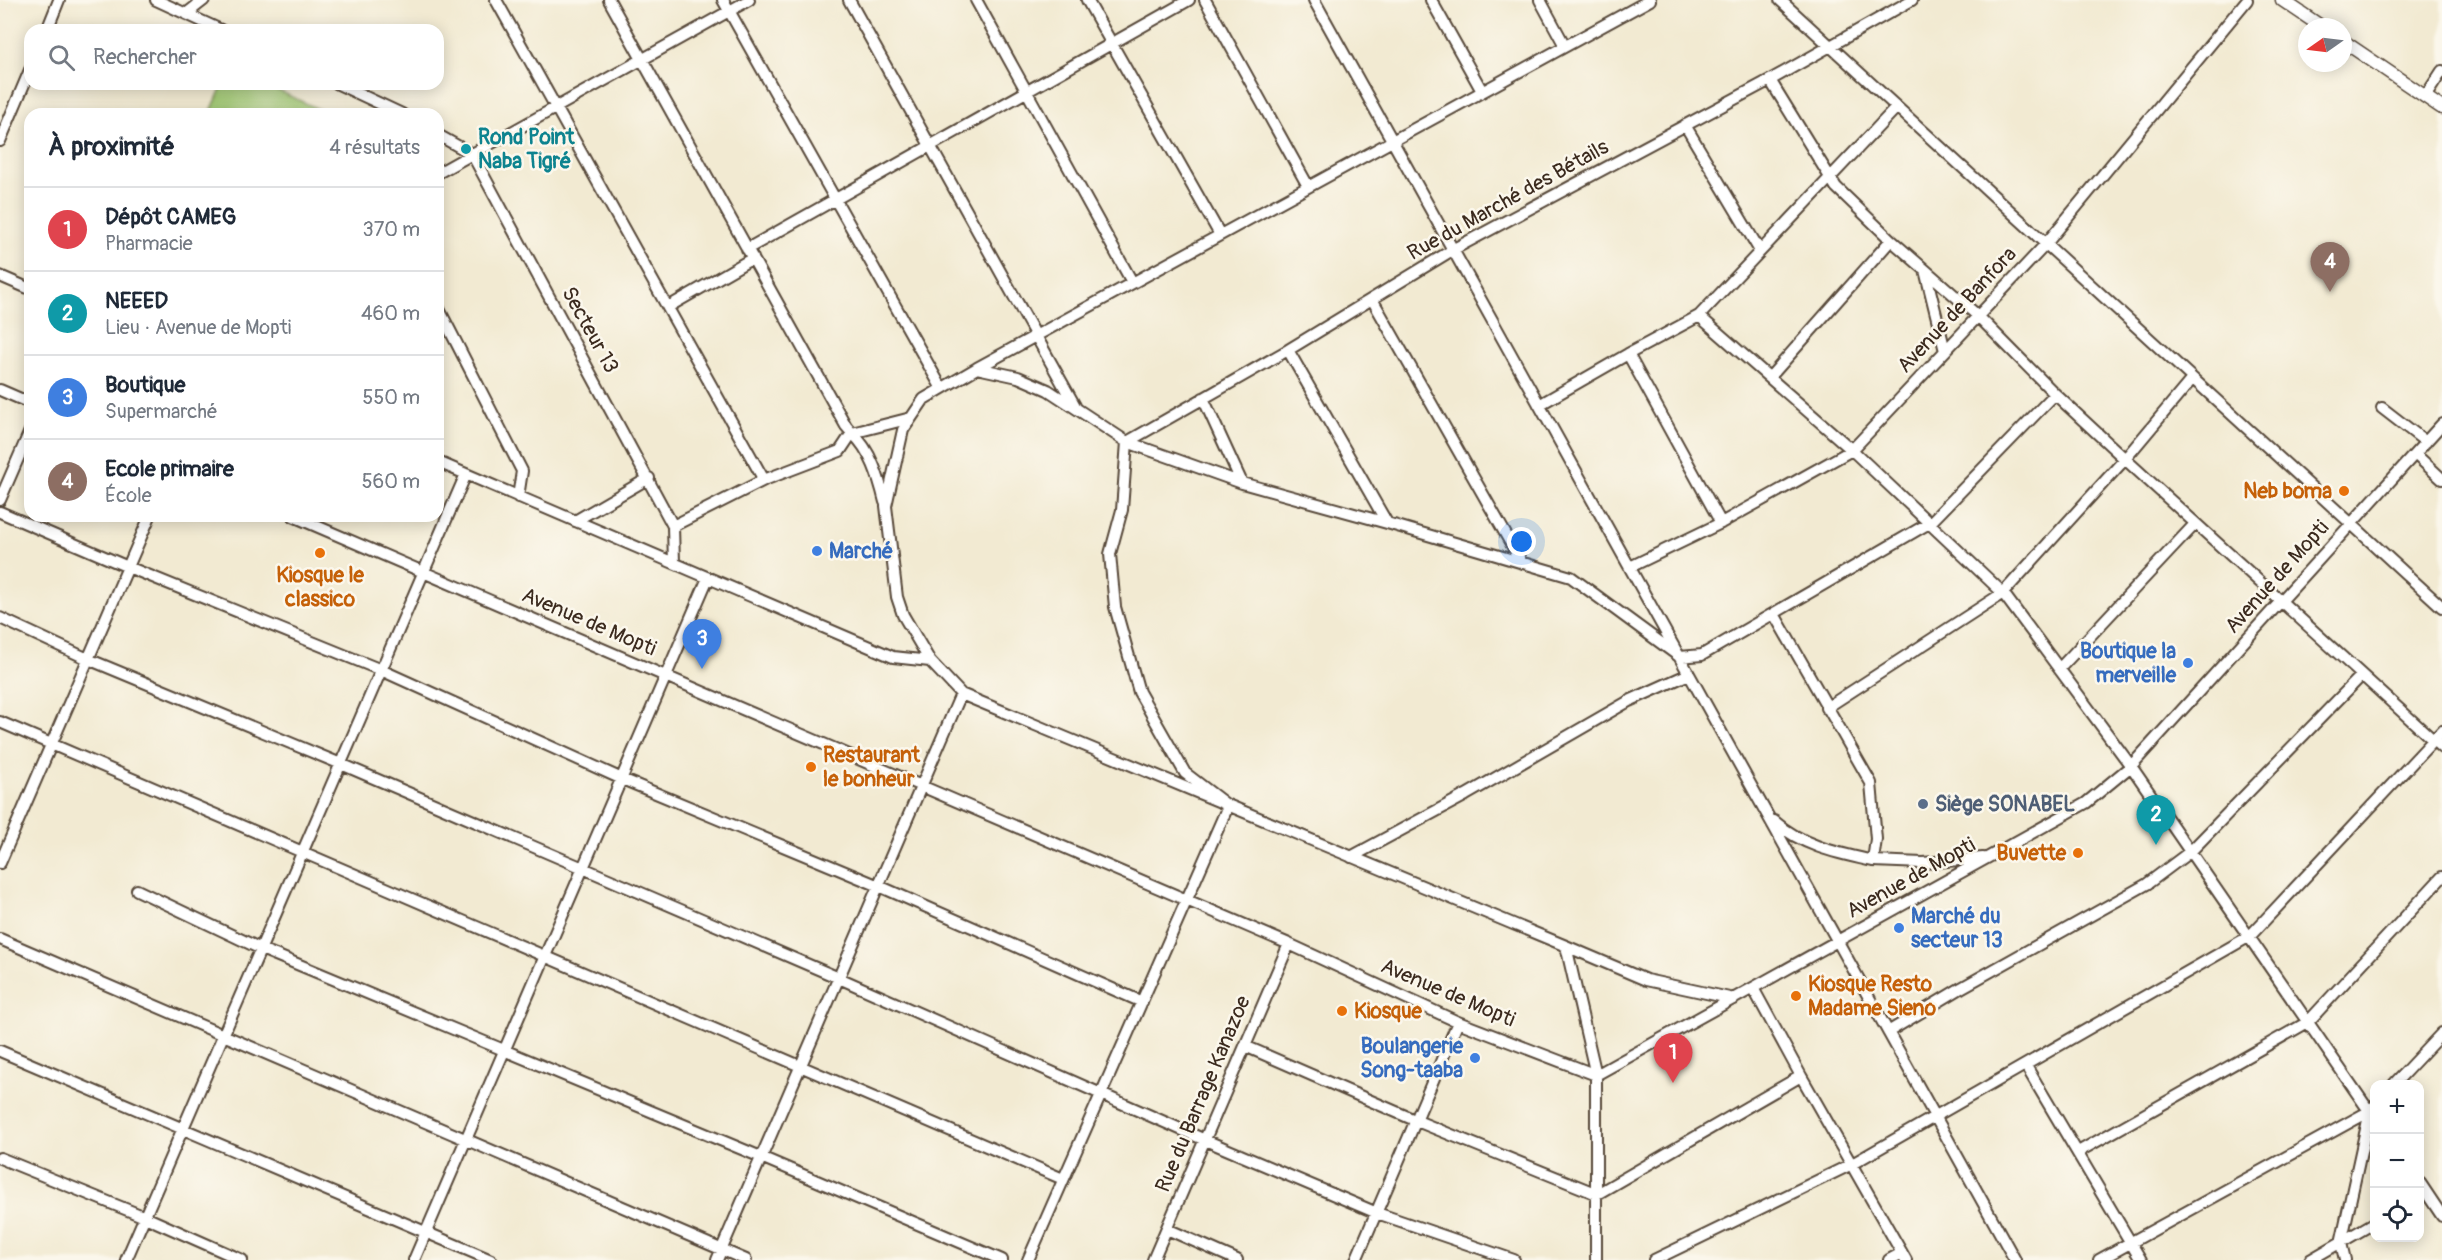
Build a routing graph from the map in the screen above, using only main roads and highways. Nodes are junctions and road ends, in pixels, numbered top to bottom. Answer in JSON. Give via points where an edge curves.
{"nodes":[{"id":1,"x":2282,"y":0,"type":"edge"},
{"id":2,"x":2309,"y":18,"type":"edge"},
{"id":3,"x":2352,"y":47,"type":"edge"},
{"id":4,"x":2442,"y":108,"type":"edge"}],
"edges":[{"from":1,"to":2,"type":"main road"},
{"from":3,"to":4,"type":"main road"}]}
